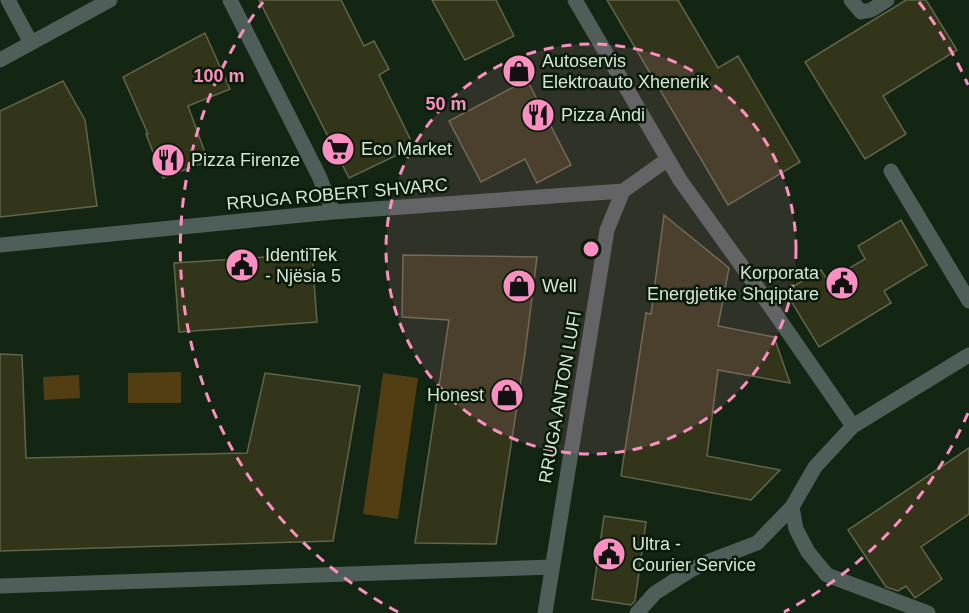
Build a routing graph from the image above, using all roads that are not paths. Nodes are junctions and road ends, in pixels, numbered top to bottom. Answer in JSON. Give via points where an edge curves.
{"nodes":[{"id":1,"x":8,"y":0,"type":"edge"},
{"id":2,"x":110,"y":0,"type":"edge"},
{"id":3,"x":230,"y":0,"type":"edge"},
{"id":4,"x":575,"y":0,"type":"edge"},
{"id":5,"x":851,"y":0,"type":"edge"},
{"id":6,"x":887,"y":0,"type":"edge"},
{"id":7,"x":31,"y":43,"type":"junction"},
{"id":8,"x":0,"y":60,"type":"edge"},
{"id":9,"x":668,"y":159,"type":"junction"},
{"id":10,"x":891,"y":171,"type":"dead end"},
{"id":11,"x":623,"y":191,"type":"junction"},
{"id":12,"x":333,"y":212,"type":"junction"},
{"id":13,"x":0,"y":245,"type":"edge"},
{"id":14,"x":969,"y":301,"type":"edge"},
{"id":15,"x":969,"y":355,"type":"edge"},
{"id":16,"x":853,"y":426,"type":"junction"},
{"id":17,"x":792,"y":507,"type":"junction"},
{"id":18,"x":551,"y":567,"type":"junction"},
{"id":19,"x":0,"y":585,"type":"edge"},
{"id":20,"x":545,"y":613,"type":"edge"},
{"id":21,"x":637,"y":613,"type":"edge"},
{"id":22,"x":928,"y":613,"type":"edge"}],
"edges":[{"from":1,"to":7,"type":"street"},
{"from":2,"to":7,"type":"street"},
{"from":3,"to":12,"type":"street","via":[[319,176]]},
{"from":4,"to":9,"type":"street"},
{"from":5,"to":6,"type":"street","via":[[861,12]]},
{"from":7,"to":8,"type":"street"},
{"from":9,"to":11,"type":"street"},
{"from":9,"to":16,"type":"street"},
{"from":10,"to":14,"type":"street"},
{"from":11,"to":12,"type":"street","name":"RRUGA ROBERT SHVARC"},
{"from":11,"to":18,"type":"street","name":"RRUGA ANTON LUFI","via":[[608,230]]},
{"from":12,"to":13,"type":"street","name":"RRUGA ROBERT SHVARC"},
{"from":15,"to":16,"type":"street"},
{"from":16,"to":17,"type":"street","via":[[815,467]]},
{"from":17,"to":21,"type":"street","via":[[757,543],[691,570],[655,593]]},
{"from":17,"to":22,"type":"street","via":[[796,529],[827,575]]},
{"from":18,"to":19,"type":"street"},
{"from":18,"to":20,"type":"street","name":"RRUGA ANTON LUFI"}]}
